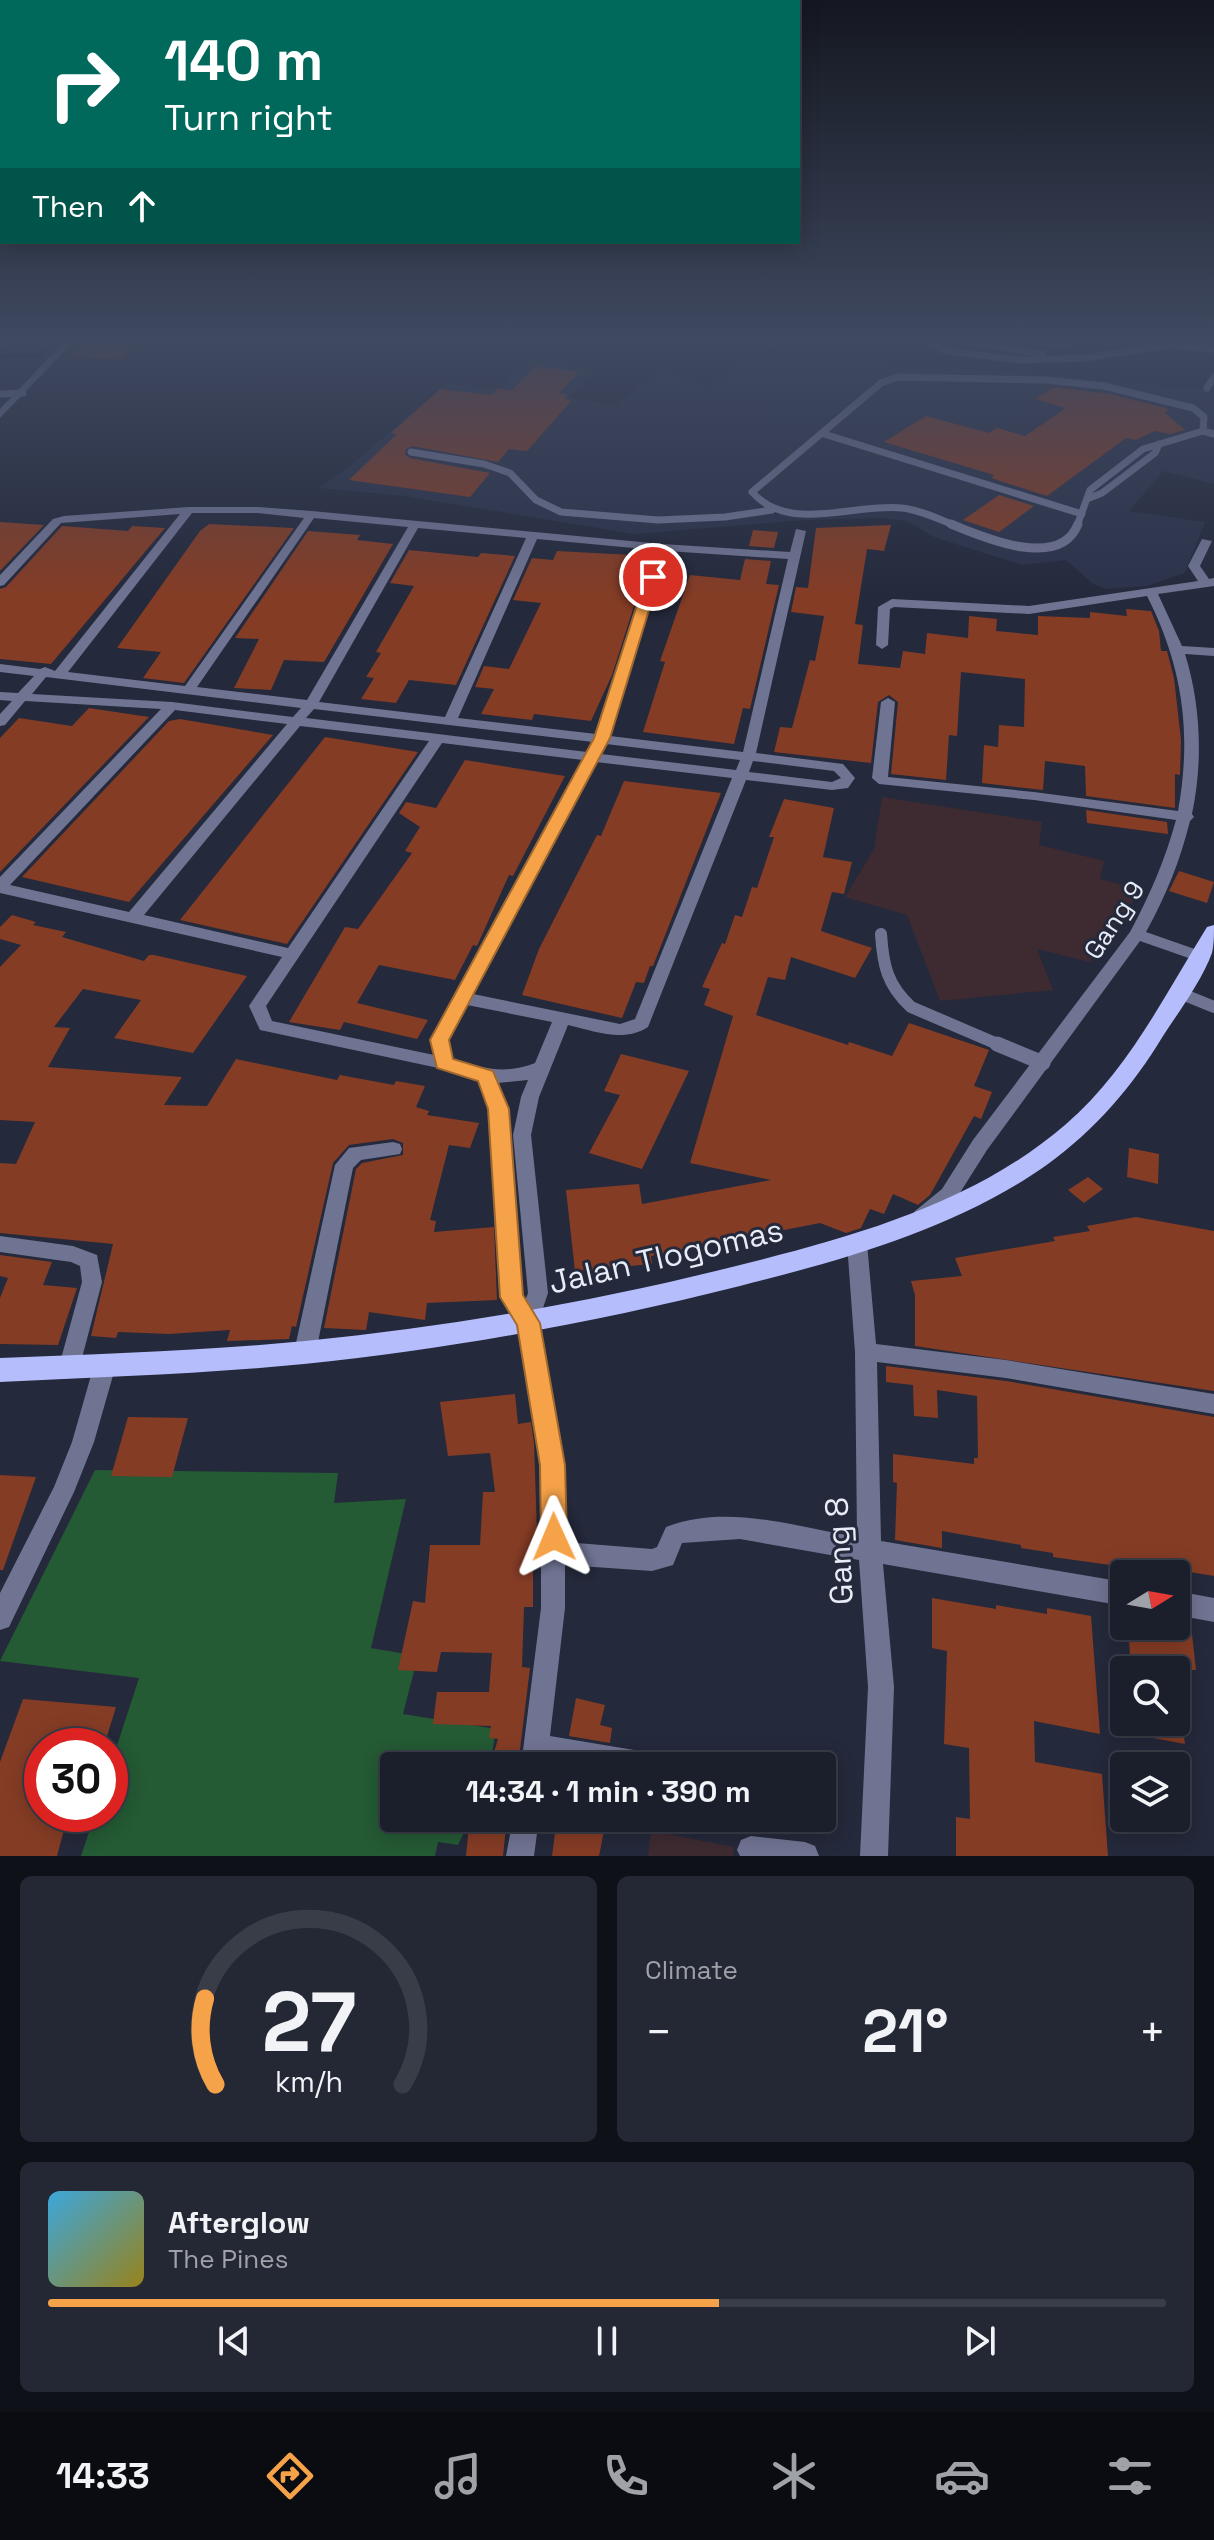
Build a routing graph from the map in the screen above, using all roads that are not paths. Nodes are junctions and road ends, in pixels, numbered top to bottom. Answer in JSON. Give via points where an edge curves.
{"nodes":[{"id":1,"x":832,"y":427,"type":"edge"},
{"id":2,"x":1203,"y":427,"type":"edge"},
{"id":3,"x":1203,"y":431,"type":"junction"},
{"id":4,"x":824,"y":434,"type":"junction"},
{"id":5,"x":1214,"y":434,"type":"edge"},
{"id":6,"x":411,"y":452,"type":"dead end"},
{"id":7,"x":189,"y":510,"type":"junction"},
{"id":8,"x":772,"y":510,"type":"junction"},
{"id":9,"x":312,"y":514,"type":"junction"},
{"id":10,"x":1082,"y":514,"type":"junction"},
{"id":11,"x":415,"y":524,"type":"junction"},
{"id":12,"x":800,"y":531,"type":"dead end"},
{"id":13,"x":533,"y":536,"type":"junction"},
{"id":14,"x":1206,"y":541,"type":"dead end"},
{"id":15,"x":662,"y":547,"type":"junction"},
{"id":16,"x":795,"y":556,"type":"junction"},
{"id":17,"x":0,"y":582,"type":"edge"},
{"id":18,"x":1210,"y":582,"type":"edge"},
{"id":19,"x":1151,"y":591,"type":"junction"},
{"id":20,"x":882,"y":645,"type":"dead end"},
{"id":21,"x":1181,"y":650,"type":"junction"},
{"id":22,"x":1214,"y":652,"type":"edge"},
{"id":23,"x":0,"y":668,"type":"edge"},
{"id":24,"x":45,"y":671,"type":"junction"},
{"id":25,"x":61,"y":672,"type":"junction"},
{"id":26,"x":189,"y":689,"type":"junction"},
{"id":27,"x":0,"y":696,"type":"edge"},
{"id":28,"x":22,"y":697,"type":"junction"},
{"id":29,"x":888,"y":702,"type":"dead end"},
{"id":30,"x":311,"y":704,"type":"junction"},
{"id":31,"x":172,"y":706,"type":"junction"},
{"id":32,"x":299,"y":720,"type":"junction"},
{"id":33,"x":450,"y":720,"type":"junction"},
{"id":34,"x":0,"y":722,"type":"edge"},
{"id":35,"x":438,"y":738,"type":"junction"},
{"id":36,"x":602,"y":738,"type":"junction"},
{"id":37,"x":593,"y":756,"type":"junction"},
{"id":38,"x":749,"y":757,"type":"junction"},
{"id":39,"x":743,"y":775,"type":"junction"},
{"id":40,"x":1187,"y":817,"type":"junction"},
{"id":41,"x":0,"y":887,"type":"edge"},
{"id":42,"x":134,"y":917,"type":"junction"},
{"id":43,"x":1214,"y":932,"type":"edge"},
{"id":44,"x":881,"y":934,"type":"dead end"},
{"id":45,"x":1137,"y":934,"type":"junction"},
{"id":46,"x":292,"y":954,"type":"junction"},
{"id":47,"x":1207,"y":960,"type":"edge"},
{"id":48,"x":1177,"y":992,"type":"junction"},
{"id":49,"x":462,"y":998,"type":"junction"},
{"id":50,"x":1214,"y":1007,"type":"edge"},
{"id":51,"x":562,"y":1019,"type":"junction"},
{"id":52,"x":440,"y":1040,"type":"junction"},
{"id":53,"x":405,"y":1054,"type":"junction"},
{"id":54,"x":444,"y":1063,"type":"junction"},
{"id":55,"x":1043,"y":1063,"type":"junction"},
{"id":56,"x":541,"y":1068,"type":"junction"},
{"id":57,"x":486,"y":1076,"type":"junction"},
{"id":58,"x":522,"y":1135,"type":"junction"},
{"id":59,"x":499,"y":1136,"type":"junction"},
{"id":60,"x":393,"y":1149,"type":"dead end"},
{"id":61,"x":527,"y":1189,"type":"junction"},
{"id":62,"x":502,"y":1192,"type":"junction"},
{"id":63,"x":915,"y":1221,"type":"junction"},
{"id":64,"x":857,"y":1243,"type":"junction"},
{"id":65,"x":0,"y":1244,"type":"edge"},
{"id":66,"x":528,"y":1323,"type":"junction"},
{"id":67,"x":305,"y":1352,"type":"junction"},
{"id":68,"x":866,"y":1352,"type":"junction"},
{"id":69,"x":105,"y":1365,"type":"junction"},
{"id":70,"x":70,"y":1366,"type":"junction"},
{"id":71,"x":0,"y":1370,"type":"edge"},
{"id":72,"x":1214,"y":1404,"type":"edge"},
{"id":73,"x":869,"y":1550,"type":"junction"},
{"id":74,"x":553,"y":1553,"type":"junction"},
{"id":75,"x":1110,"y":1592,"type":"edge"},
{"id":76,"x":1190,"y":1606,"type":"edge"},
{"id":77,"x":1214,"y":1610,"type":"edge"},
{"id":78,"x":0,"y":1618,"type":"edge"},
{"id":79,"x":536,"y":1752,"type":"edge"},
{"id":80,"x":524,"y":1832,"type":"edge"},
{"id":81,"x":751,"y":1850,"type":"dead end"},
{"id":82,"x":520,"y":1856,"type":"edge"},
{"id":83,"x":805,"y":1856,"type":"edge"},
{"id":84,"x":874,"y":1856,"type":"edge"}],
"edges":[{"from":1,"to":4,"type":"lane"},
{"from":2,"to":3,"type":"lane"},
{"from":3,"to":5,"type":"lane"},
{"from":3,"to":10,"type":"lane","via":[[1159,444],[1155,453],[1111,487],[1087,499]]},
{"from":4,"to":8,"type":"lane","via":[[755,487],[755,498]]},
{"from":4,"to":10,"type":"lane"},
{"from":6,"to":8,"type":"lane","via":[[510,473],[536,500],[561,512],[670,520]]},
{"from":7,"to":9,"type":"street"},
{"from":7,"to":17,"type":"street","via":[[57,521]]},
{"from":7,"to":25,"type":"street"},
{"from":8,"to":10,"type":"lane","via":[[800,514],[909,509],[994,542],[1035,547],[1068,541]]},
{"from":9,"to":11,"type":"street"},
{"from":9,"to":26,"type":"street"},
{"from":11,"to":13,"type":"street"},
{"from":11,"to":30,"type":"street"},
{"from":12,"to":16,"type":"street"},
{"from":13,"to":15,"type":"street"},
{"from":13,"to":33,"type":"street"},
{"from":14,"to":18,"type":"street","via":[[1194,566]]},
{"from":15,"to":16,"type":"street"},
{"from":15,"to":36,"type":"street"},
{"from":16,"to":38,"type":"street"},
{"from":18,"to":19,"type":"street"},
{"from":19,"to":20,"type":"street","via":[[1029,610],[892,603],[884,607]]},
{"from":19,"to":21,"type":"street","name":"Gang 9"},
{"from":21,"to":22,"type":"street"},
{"from":21,"to":40,"type":"street","name":"Gang 9","via":[[1194,731]]},
{"from":23,"to":24,"type":"street"},
{"from":24,"to":25,"type":"street"},
{"from":24,"to":28,"type":"street"},
{"from":25,"to":26,"type":"street"},
{"from":26,"to":30,"type":"street"},
{"from":27,"to":28,"type":"street"},
{"from":28,"to":31,"type":"street"},
{"from":28,"to":34,"type":"street"},
{"from":29,"to":40,"type":"street","via":[[879,778],[884,781]]},
{"from":30,"to":32,"type":"street"},
{"from":30,"to":33,"type":"street"},
{"from":31,"to":32,"type":"street"},
{"from":31,"to":41,"type":"street"},
{"from":32,"to":35,"type":"street"},
{"from":32,"to":42,"type":"street"},
{"from":33,"to":36,"type":"street"},
{"from":35,"to":37,"type":"street"},
{"from":35,"to":46,"type":"street"},
{"from":36,"to":37,"type":"street"},
{"from":36,"to":38,"type":"street"},
{"from":37,"to":39,"type":"street"},
{"from":37,"to":49,"type":"street"},
{"from":38,"to":39,"type":"street"},
{"from":38,"to":39,"type":"street","via":[[838,767],[848,778],[843,785],[832,786]]},
{"from":39,"to":51,"type":"street","via":[[642,1023],[620,1030]]},
{"from":40,"to":45,"type":"street","name":"Gang 9","via":[[1167,881]]},
{"from":41,"to":42,"type":"street"},
{"from":42,"to":46,"type":"street"},
{"from":43,"to":47,"type":"main road","name":"Jalan Tlogomas"},
{"from":44,"to":55,"type":"lane","via":[[884,975],[911,1007]]},
{"from":45,"to":47,"type":"street"},
{"from":45,"to":55,"type":"street","name":"Gang 9"},
{"from":46,"to":53,"type":"street","via":[[257,1006],[266,1026]]},
{"from":47,"to":48,"type":"main road","name":"Jalan Tlogomas"},
{"from":48,"to":50,"type":"lane"},
{"from":48,"to":63,"type":"main road","name":"Jalan Tlogomas","via":[[1126,1076],[1070,1134],[981,1192]]},
{"from":49,"to":51,"type":"street"},
{"from":49,"to":52,"type":"street"},
{"from":51,"to":56,"type":"street"},
{"from":52,"to":53,"type":"street"},
{"from":52,"to":54,"type":"street"},
{"from":53,"to":54,"type":"street"},
{"from":54,"to":57,"type":"street"},
{"from":55,"to":63,"type":"street","name":"Gang 9","via":[[949,1194]]},
{"from":56,"to":57,"type":"street","via":[[508,1079]]},
{"from":56,"to":58,"type":"street"},
{"from":57,"to":59,"type":"street","via":[[499,1109]]},
{"from":58,"to":59,"type":"street"},
{"from":58,"to":61,"type":"street"},
{"from":59,"to":62,"type":"street"},
{"from":60,"to":67,"type":"street","via":[[356,1153],[344,1165]]},
{"from":61,"to":62,"type":"street"},
{"from":61,"to":66,"type":"street","via":[[538,1293]]},
{"from":62,"to":66,"type":"street","via":[[512,1297]]},
{"from":63,"to":64,"type":"main road","name":"Jalan Tlogomas"},
{"from":64,"to":66,"type":"main road","name":"Jalan Tlogomas","via":[[718,1282]]},
{"from":64,"to":68,"type":"street","name":"Gang 8"},
{"from":65,"to":70,"type":"street","via":[[90,1261],[92,1282]]},
{"from":66,"to":67,"type":"main road","name":"Jalan Tlogomas"},
{"from":66,"to":74,"type":"street","via":[[552,1465]]},
{"from":67,"to":69,"type":"main road","name":"Jalan Tlogomas"},
{"from":68,"to":72,"type":"street"},
{"from":68,"to":73,"type":"street","name":"Gang 8"},
{"from":69,"to":70,"type":"main road","name":"Jalan Tlogomas"},
{"from":69,"to":78,"type":"street","via":[[63,1492]]},
{"from":70,"to":71,"type":"main road","name":"Jalan Tlogomas"},
{"from":73,"to":74,"type":"street","via":[[717,1527],[674,1535],[665,1557],[652,1560]]},
{"from":73,"to":75,"type":"street"},
{"from":73,"to":84,"type":"street","name":"Gang 8","via":[[881,1687]]},
{"from":74,"to":79,"type":"street","via":[[553,1608]]},
{"from":76,"to":77,"type":"street"},
{"from":80,"to":82,"type":"street"},
{"from":81,"to":83,"type":"street"}]}
